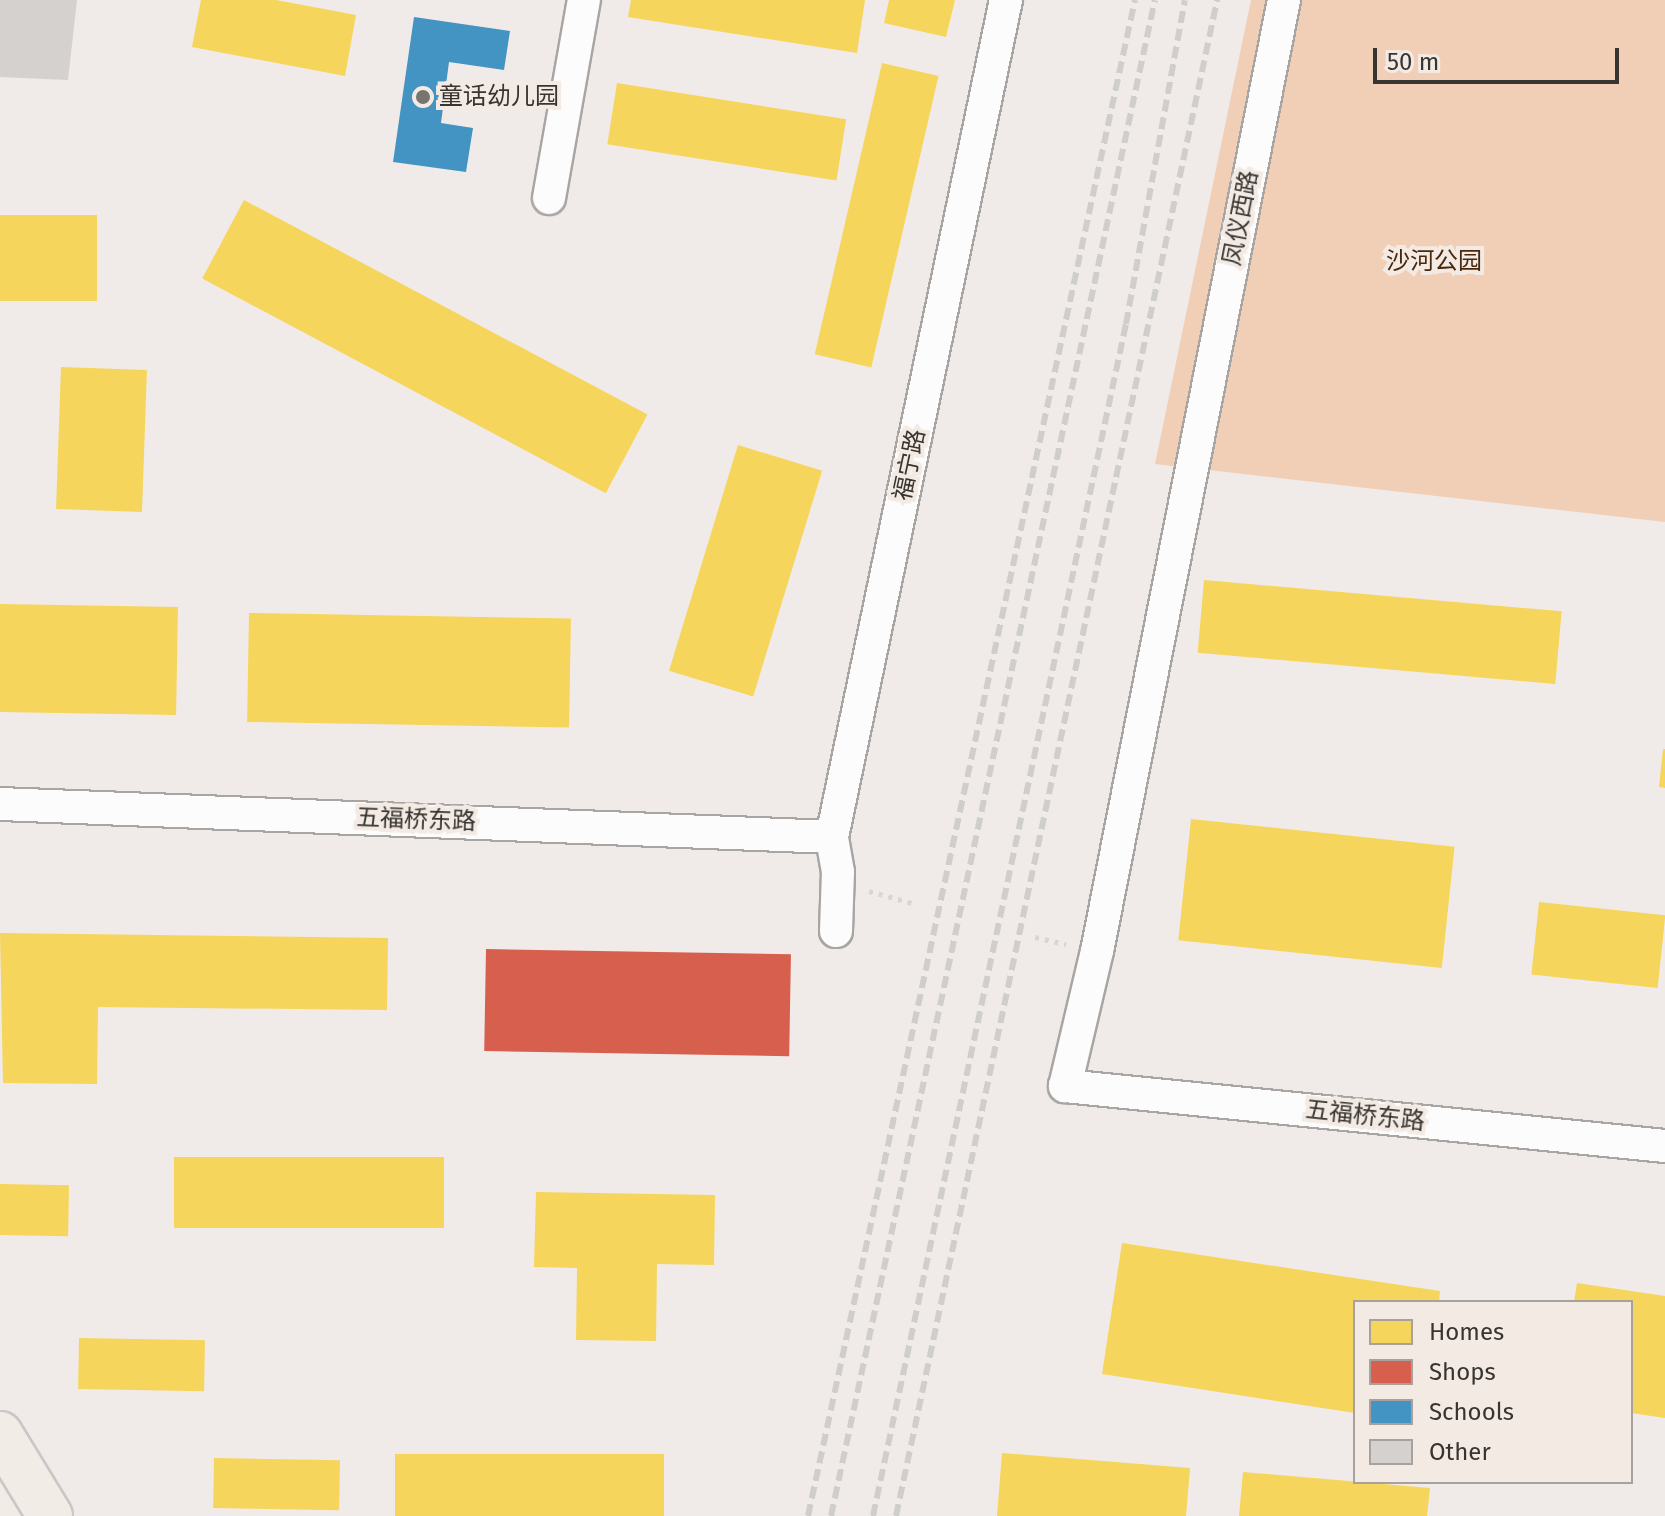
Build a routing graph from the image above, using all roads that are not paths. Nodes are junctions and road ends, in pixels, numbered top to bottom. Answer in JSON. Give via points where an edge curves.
{"nodes":[{"id":1,"x":584,"y":0,"type":"edge"},
{"id":2,"x":1006,"y":0,"type":"edge"},
{"id":3,"x":1284,"y":0,"type":"edge"},
{"id":4,"x":549,"y":198,"type":"dead end"},
{"id":5,"x":0,"y":804,"type":"edge"},
{"id":6,"x":832,"y":837,"type":"junction"},
{"id":7,"x":836,"y":931,"type":"dead end"},
{"id":8,"x":1065,"y":1086,"type":"joint"},
{"id":9,"x":1665,"y":1146,"type":"edge"},
{"id":10,"x":0,"y":1434,"type":"edge"},
{"id":11,"x":0,"y":1441,"type":"edge"},
{"id":12,"x":0,"y":1496,"type":"edge"},
{"id":13,"x":14,"y":1516,"type":"edge"},
{"id":14,"x":50,"y":1516,"type":"edge"},
{"id":15,"x":59,"y":1516,"type":"edge"}],
"edges":[{"from":1,"to":4,"type":"street"},
{"from":2,"to":6,"type":"street","name":"福宁路"},
{"from":3,"to":8,"type":"street","name":"凤仪西路","via":[[1097,951]]},
{"from":5,"to":6,"type":"street","name":"五福桥东路"},
{"from":6,"to":7,"type":"street","name":"福宁路"},
{"from":8,"to":9,"type":"street","name":"五福桥东路"},
{"from":10,"to":14,"type":"highway","bridge":true},
{"from":11,"to":15,"type":"street"},
{"from":12,"to":13,"type":"highway"}]}
